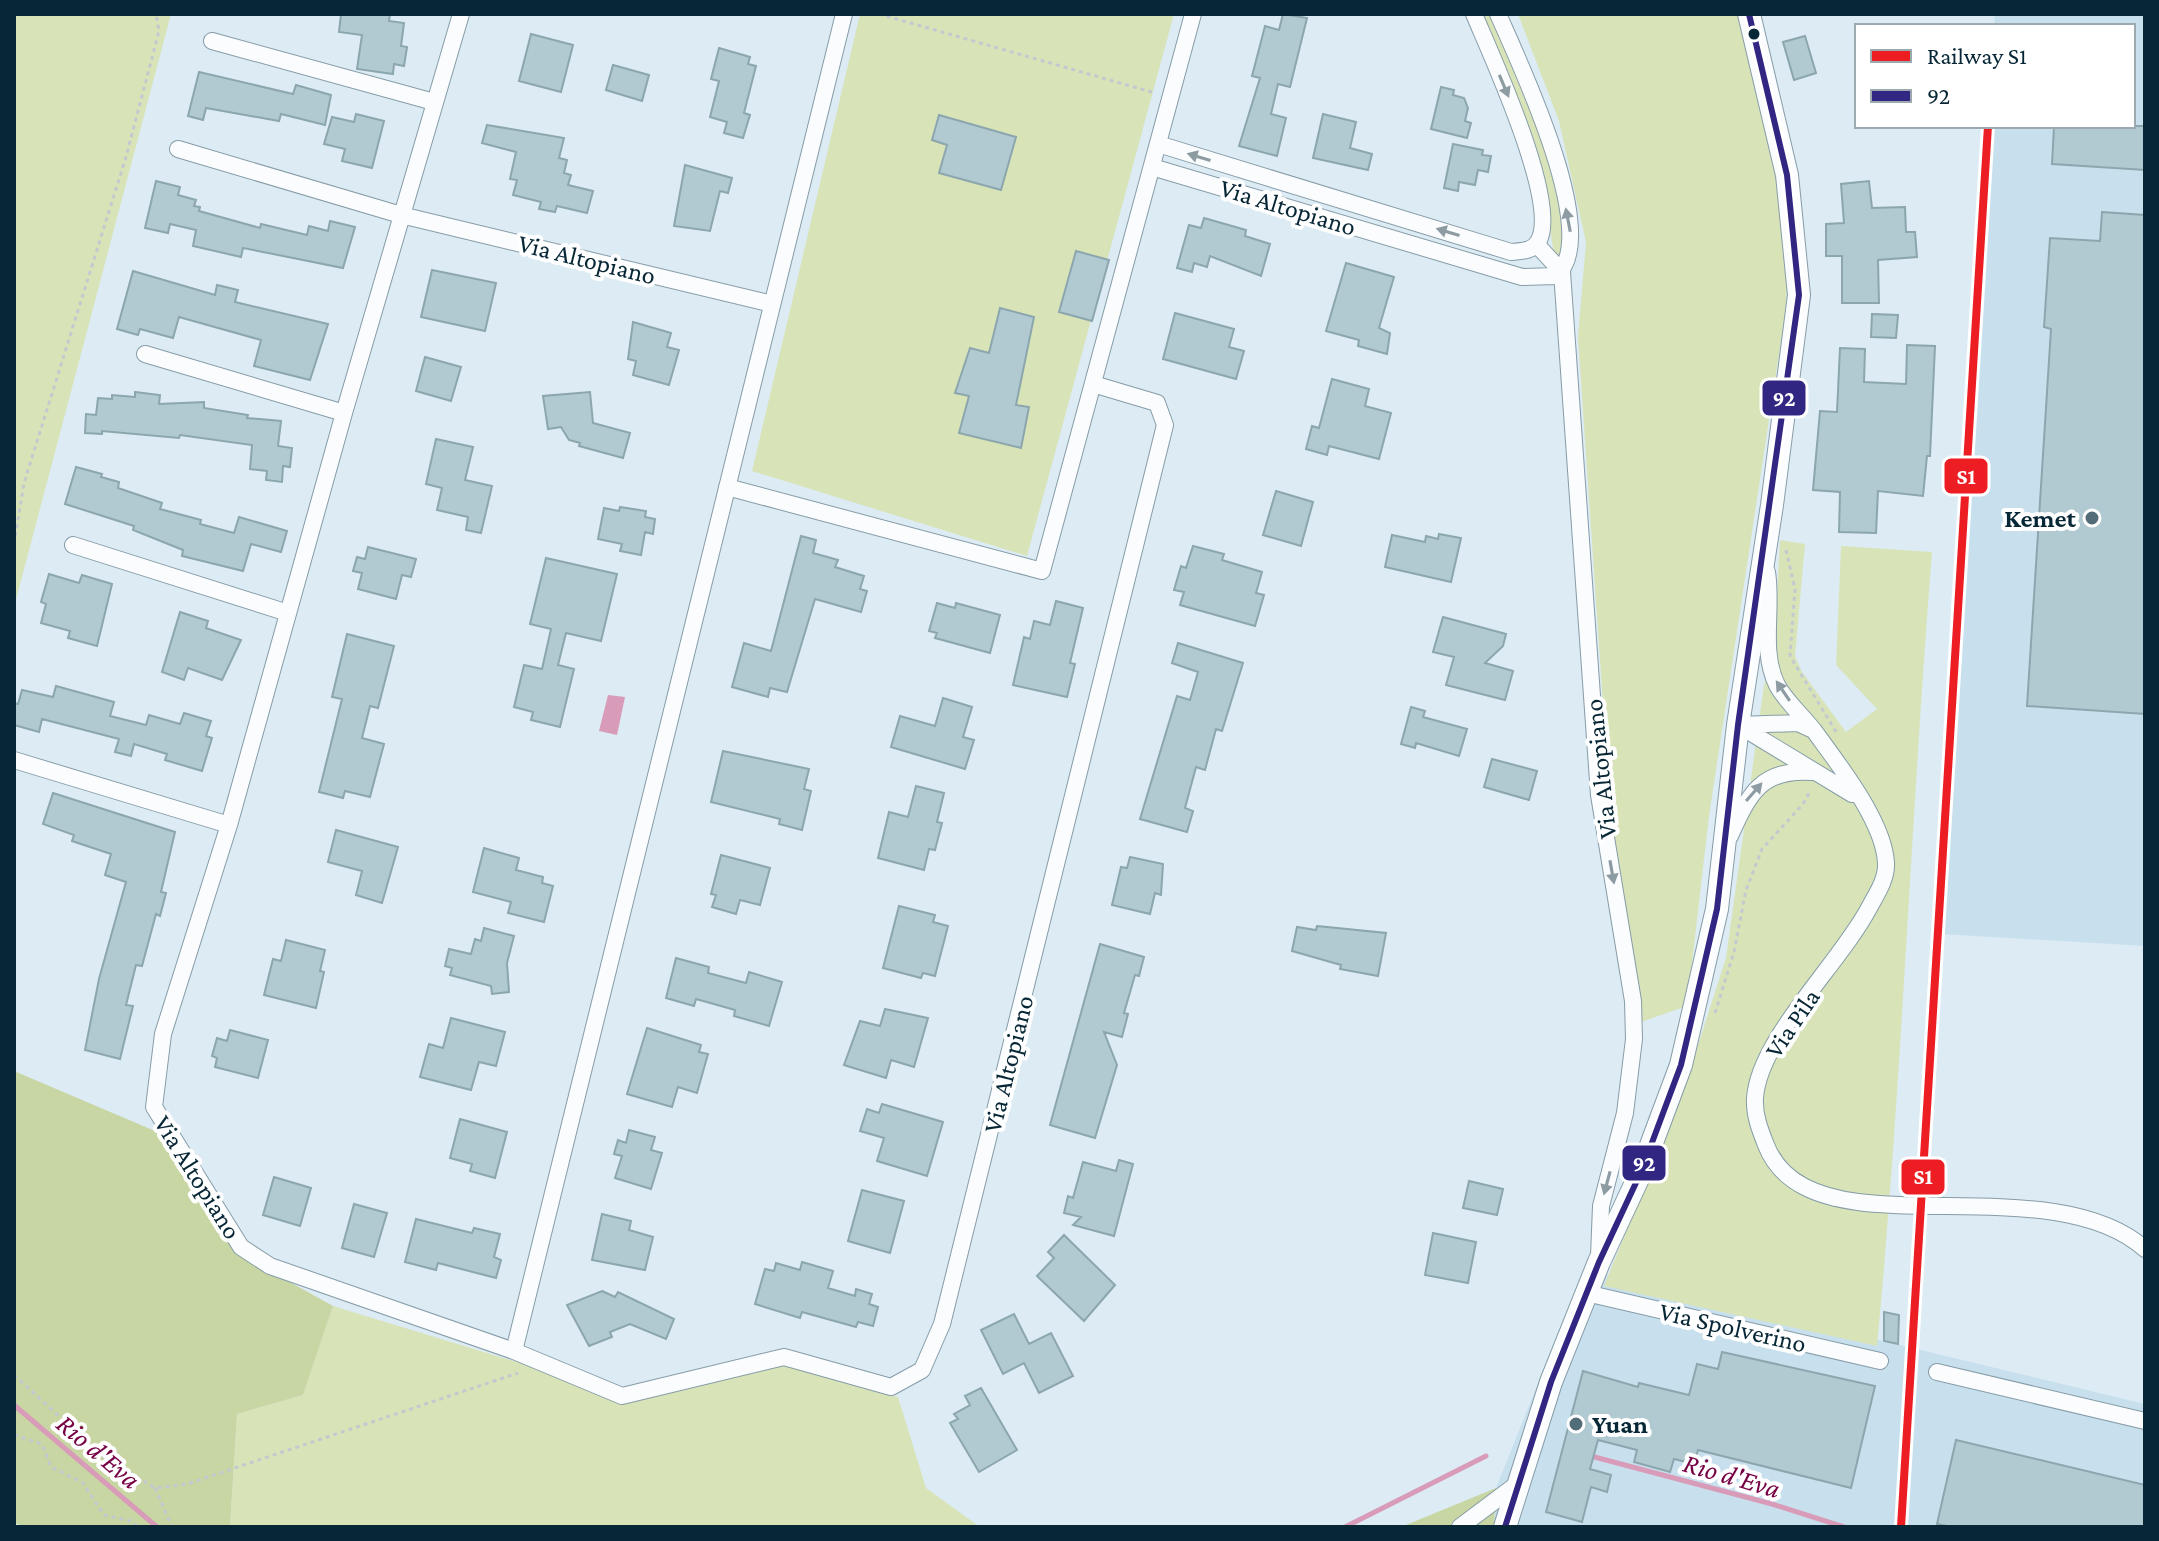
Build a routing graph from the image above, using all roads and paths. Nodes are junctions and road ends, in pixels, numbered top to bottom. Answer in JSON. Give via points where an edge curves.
{"nodes":[{"id":1,"x":156,"y":14,"type":"edge"},
{"id":2,"x":461,"y":14,"type":"edge"},
{"id":3,"x":844,"y":14,"type":"edge"},
{"id":4,"x":879,"y":14,"type":"edge"},
{"id":5,"x":1193,"y":14,"type":"edge"},
{"id":6,"x":1474,"y":14,"type":"edge"},
{"id":7,"x":1498,"y":14,"type":"edge"},
{"id":8,"x":1749,"y":14,"type":"edge"},
{"id":9,"x":212,"y":41,"type":"dead end"},
{"id":10,"x":1170,"y":97,"type":"junction"},
{"id":11,"x":434,"y":102,"type":"junction"},
{"id":12,"x":1158,"y":144,"type":"junction"},
{"id":13,"x":178,"y":149,"type":"dead end"},
{"id":14,"x":1152,"y":167,"type":"junction"},
{"id":15,"x":401,"y":215,"type":"junction"},
{"id":16,"x":1537,"y":245,"type":"junction"},
{"id":17,"x":1562,"y":272,"type":"junction"},
{"id":18,"x":772,"y":304,"type":"junction"},
{"id":19,"x":145,"y":354,"type":"dead end"},
{"id":20,"x":1093,"y":384,"type":"junction"},
{"id":21,"x":344,"y":413,"type":"junction"},
{"id":22,"x":727,"y":487,"type":"junction"},
{"id":23,"x":14,"y":544,"type":"edge"},
{"id":24,"x":73,"y":545,"type":"dead end"},
{"id":25,"x":1764,"y":556,"type":"junction"},
{"id":26,"x":288,"y":613,"type":"junction"},
{"id":27,"x":1738,"y":725,"type":"junction"},
{"id":28,"x":1815,"y":731,"type":"junction"},
{"id":29,"x":14,"y":760,"type":"edge"},
{"id":30,"x":1816,"y":773,"type":"junction"},
{"id":31,"x":1860,"y":800,"type":"junction"},
{"id":32,"x":229,"y":825,"type":"junction"},
{"id":33,"x":1722,"y":852,"type":"junction"},
{"id":34,"x":2145,"y":1249,"type":"edge"},
{"id":35,"x":1599,"y":1262,"type":"junction"},
{"id":36,"x":1586,"y":1293,"type":"junction"},
{"id":37,"x":514,"y":1351,"type":"junction"},
{"id":38,"x":1880,"y":1361,"type":"dead end"},
{"id":39,"x":544,"y":1364,"type":"junction"},
{"id":40,"x":1937,"y":1372,"type":"dead end"},
{"id":41,"x":14,"y":1375,"type":"edge"},
{"id":42,"x":2145,"y":1421,"type":"edge"},
{"id":43,"x":14,"y":1435,"type":"edge"},
{"id":44,"x":1516,"y":1485,"type":"junction"},
{"id":45,"x":155,"y":1488,"type":"junction"},
{"id":46,"x":138,"y":1527,"type":"edge"},
{"id":47,"x":172,"y":1527,"type":"edge"},
{"id":48,"x":1460,"y":1527,"type":"edge"},
{"id":49,"x":1505,"y":1527,"type":"edge"}],
"edges":[{"from":1,"to":23,"type":"path","via":[[159,31],[126,157],[24,483]]},
{"from":2,"to":11,"type":"street","name":"Via Altopiano"},
{"from":3,"to":18,"type":"street"},
{"from":4,"to":10,"type":"path"},
{"from":5,"to":10,"type":"street"},
{"from":6,"to":16,"type":"street","one_way":true,"via":[[1529,154],[1542,207]]},
{"from":17,"to":7,"type":"street","name":"Via Altopiano","one_way":true,"via":[[1572,239],[1561,183],[1541,112]]},
{"from":8,"to":25,"type":"main road","via":[[1787,175],[1799,295]]},
{"from":9,"to":11,"type":"street"},
{"from":10,"to":12,"type":"street"},
{"from":11,"to":15,"type":"street","name":"Via Altopiano"},
{"from":12,"to":14,"type":"street"},
{"from":16,"to":12,"type":"street","name":"Via Altopiano","one_way":true,"via":[[1511,252]]},
{"from":13,"to":15,"type":"street","name":"Via Altopiano"},
{"from":14,"to":17,"type":"street","name":"Via Altopiano","via":[[1522,277],[1540,279]]},
{"from":14,"to":20,"type":"street"},
{"from":15,"to":18,"type":"street","name":"Via Altopiano"},
{"from":15,"to":21,"type":"street","name":"Via Altopiano"},
{"from":16,"to":17,"type":"street"},
{"from":17,"to":35,"type":"street","name":"Via Altopiano","one_way":true,"via":[[1599,795],[1633,1001],[1625,1113],[1601,1206]]},
{"from":18,"to":22,"type":"street"},
{"from":19,"to":21,"type":"street"},
{"from":20,"to":22,"type":"street","via":[[1042,571]]},
{"from":20,"to":39,"type":"street","name":"Via Altopiano","via":[[1157,403],[1165,425],[942,1324],[922,1370],[891,1387],[784,1357],[622,1396]]},
{"from":21,"to":26,"type":"street","name":"Via Altopiano"},
{"from":22,"to":37,"type":"street"},
{"from":24,"to":26,"type":"street"},
{"from":25,"to":27,"type":"main road"},
{"from":28,"to":25,"type":"street","name":"Via Pila","one_way":true,"via":[[1779,688],[1771,670]]},
{"from":26,"to":32,"type":"street","name":"Via Altopiano"},
{"from":27,"to":28,"type":"street","via":[[1798,723]]},
{"from":27,"to":30,"type":"street"},
{"from":27,"to":33,"type":"main road"},
{"from":28,"to":31,"type":"street","name":"Via Pila"},
{"from":29,"to":32,"type":"street"},
{"from":30,"to":31,"type":"street"},
{"from":33,"to":30,"type":"street","one_way":true,"via":[[1759,785],[1791,771]]},
{"from":31,"to":34,"type":"street","name":"Via Pila","via":[[1875,823],[1886,867],[1859,928],[1773,1048],[1759,1076],[1757,1122],[1768,1150],[1784,1173],[1822,1195],[2103,1222]]},
{"from":32,"to":37,"type":"street","name":"Via Altopiano","via":[[163,1034],[154,1107],[241,1247],[270,1266]]},
{"from":33,"to":35,"type":"main road","via":[[1717,909],[1681,1065],[1641,1172]]},
{"from":35,"to":36,"type":"main road"},
{"from":36,"to":38,"type":"street","name":"Via Spolverino"},
{"from":36,"to":44,"type":"main road"},
{"from":37,"to":39,"type":"street","name":"Via Altopiano"},
{"from":39,"to":45,"type":"path","via":[[187,1484]]},
{"from":40,"to":42,"type":"street"},
{"from":41,"to":45,"type":"path","via":[[105,1458]]},
{"from":43,"to":46,"type":"path","via":[[42,1444],[51,1467],[83,1483],[104,1515]]},
{"from":44,"to":48,"type":"street"},
{"from":44,"to":49,"type":"main road"},
{"from":45,"to":47,"type":"path"}]}
